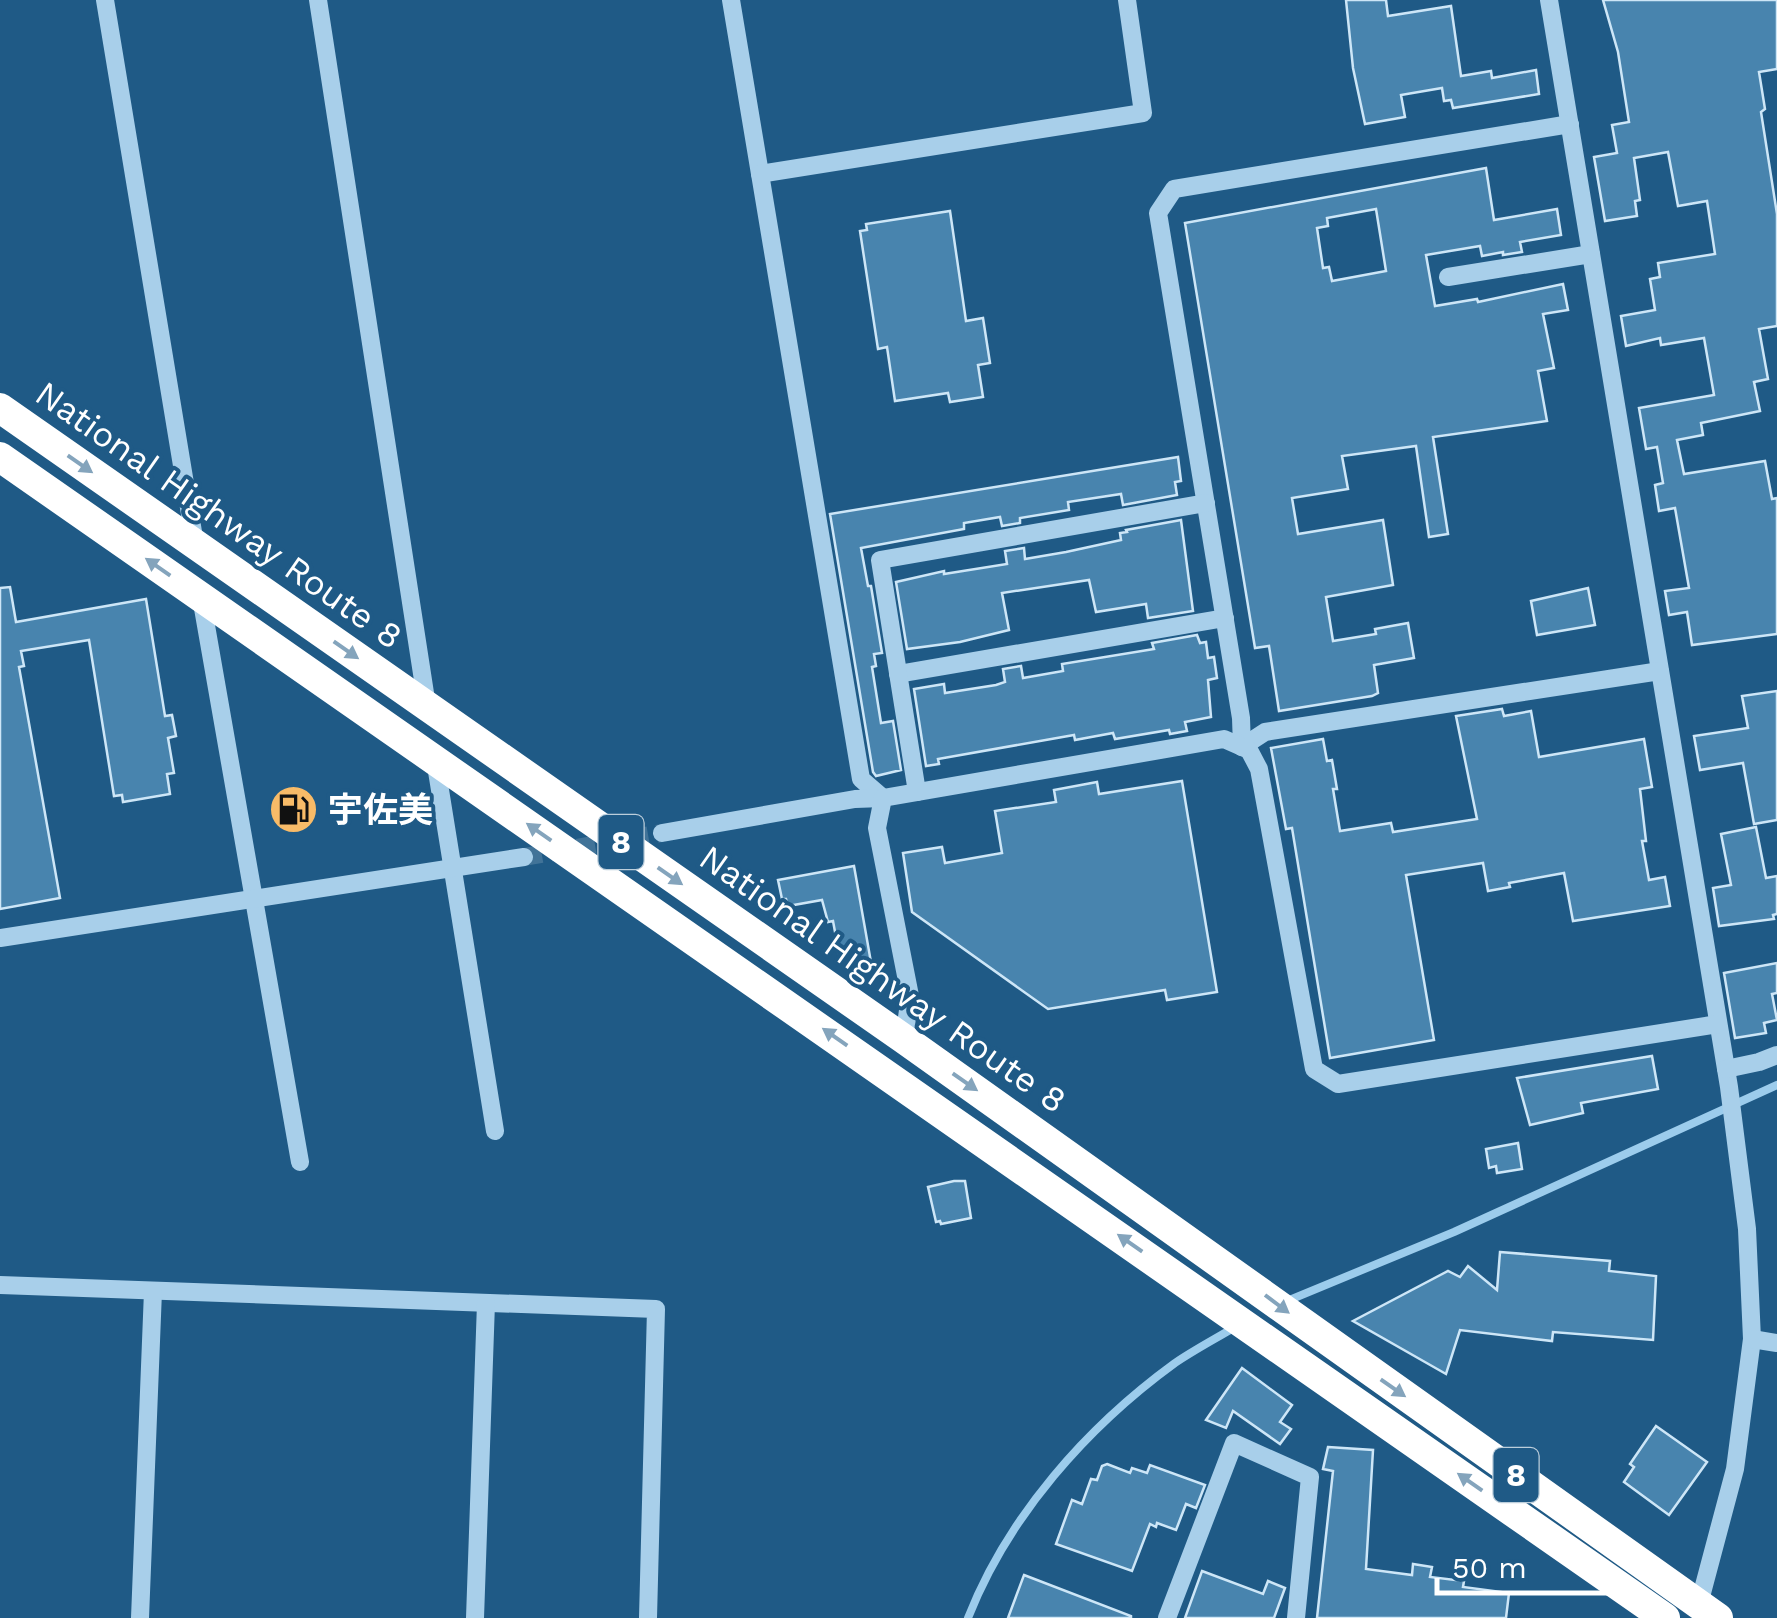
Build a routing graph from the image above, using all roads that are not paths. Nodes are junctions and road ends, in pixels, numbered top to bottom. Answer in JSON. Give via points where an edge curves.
{"nodes":[{"id":1,"x":106,"y":0,"type":"edge"},
{"id":2,"x":318,"y":0,"type":"edge"},
{"id":3,"x":731,"y":0,"type":"edge"},
{"id":4,"x":1127,"y":0,"type":"edge"},
{"id":5,"x":1549,"y":0,"type":"edge"},
{"id":6,"x":1570,"y":124,"type":"junction"},
{"id":7,"x":760,"y":174,"type":"junction"},
{"id":8,"x":1591,"y":254,"type":"junction"},
{"id":9,"x":1448,"y":277,"type":"dead end"},
{"id":10,"x":0,"y":408,"type":"edge"},
{"id":11,"x":0,"y":457,"type":"edge"},
{"id":12,"x":1206,"y":503,"type":"junction"},
{"id":13,"x":195,"y":544,"type":"junction"},
{"id":14,"x":201,"y":597,"type":"junction"},
{"id":15,"x":1224,"y":618,"type":"junction"},
{"id":16,"x":1660,"y":671,"type":"junction"},
{"id":17,"x":898,"y":674,"type":"junction"},
{"id":18,"x":428,"y":707,"type":"junction"},
{"id":19,"x":1242,"y":747,"type":"junction"},
{"id":20,"x":435,"y":759,"type":"junction"},
{"id":21,"x":917,"y":792,"type":"junction"},
{"id":22,"x":883,"y":798,"type":"junction"},
{"id":23,"x":662,"y":833,"type":"tunnel mouth"},
{"id":24,"x":524,"y":857,"type":"tunnel mouth"},
{"id":25,"x":452,"y":868,"type":"junction"},
{"id":26,"x":254,"y":899,"type":"junction"},
{"id":27,"x":0,"y":938,"type":"edge"},
{"id":28,"x":1718,"y":1024,"type":"junction"},
{"id":29,"x":904,"y":1039,"type":"junction"},
{"id":30,"x":1777,"y":1055,"type":"edge"},
{"id":31,"x":1727,"y":1078,"type":"junction"},
{"id":32,"x":494,"y":1132,"type":"dead end"},
{"id":33,"x":300,"y":1162,"type":"dead end"},
{"id":34,"x":0,"y":1286,"type":"edge"},
{"id":35,"x":152,"y":1291,"type":"junction"},
{"id":36,"x":486,"y":1303,"type":"junction"},
{"id":37,"x":1752,"y":1340,"type":"junction"},
{"id":38,"x":1777,"y":1342,"type":"edge"},
{"id":39,"x":1704,"y":1614,"type":"edge"},
{"id":40,"x":140,"y":1618,"type":"edge"},
{"id":41,"x":475,"y":1618,"type":"edge"},
{"id":42,"x":648,"y":1618,"type":"edge"},
{"id":43,"x":1166,"y":1618,"type":"edge"},
{"id":44,"x":1296,"y":1618,"type":"edge"},
{"id":45,"x":1664,"y":1618,"type":"edge"}],
"edges":[{"from":1,"to":13,"type":"street"},
{"from":2,"to":18,"type":"street"},
{"from":3,"to":7,"type":"street"},
{"from":4,"to":7,"type":"street","via":[[1143,112]]},
{"from":5,"to":6,"type":"street"},
{"from":6,"to":8,"type":"street"},
{"from":6,"to":12,"type":"street","via":[[1174,189],[1158,212]]},
{"from":7,"to":22,"type":"street","via":[[861,779]]},
{"from":8,"to":9,"type":"street"},
{"from":8,"to":16,"type":"street"},
{"from":10,"to":13,"type":"highway","name":"National Highway Route 8","number":"8","one_way":true},
{"from":14,"to":11,"type":"highway","number":"8","one_way":true},
{"from":12,"to":15,"type":"street"},
{"from":12,"to":17,"type":"street","via":[[880,560]]},
{"from":13,"to":18,"type":"highway","name":"National Highway Route 8","number":"8","one_way":true},
{"from":14,"to":20,"type":"highway","number":"8"},
{"from":14,"to":26,"type":"street"},
{"from":15,"to":17,"type":"street"},
{"from":15,"to":19,"type":"street"},
{"from":16,"to":19,"type":"street","via":[[1264,732]]},
{"from":16,"to":28,"type":"street"},
{"from":17,"to":21,"type":"street"},
{"from":18,"to":29,"type":"highway","name":"National Highway Route 8","number":"8","one_way":true},
{"from":19,"to":21,"type":"street","via":[[1224,739]]},
{"from":19,"to":28,"type":"street","via":[[1259,769],[1314,1069],[1338,1084]]},
{"from":20,"to":25,"type":"street"},
{"from":45,"to":20,"type":"highway","number":"8","one_way":true},
{"from":21,"to":22,"type":"street"},
{"from":22,"to":23,"type":"street"},
{"from":22,"to":29,"type":"street","via":[[877,828],[910,996]]},
{"from":24,"to":25,"type":"street"},
{"from":25,"to":26,"type":"street"},
{"from":25,"to":32,"type":"street"},
{"from":26,"to":27,"type":"street"},
{"from":26,"to":33,"type":"street"},
{"from":28,"to":31,"type":"street"},
{"from":29,"to":39,"type":"highway","name":"National Highway Route 8","number":"8","one_way":true},
{"from":30,"to":31,"type":"street"},
{"from":31,"to":37,"type":"street","via":[[1747,1229]]},
{"from":34,"to":35,"type":"street"},
{"from":35,"to":36,"type":"street"},
{"from":35,"to":40,"type":"street"},
{"from":36,"to":41,"type":"street"},
{"from":36,"to":42,"type":"street","via":[[656,1309]]},
{"from":37,"to":38,"type":"street"},
{"from":37,"to":39,"type":"street","via":[[1735,1469]]},
{"from":43,"to":44,"type":"street","via":[[1234,1443],[1310,1477]]}]}
